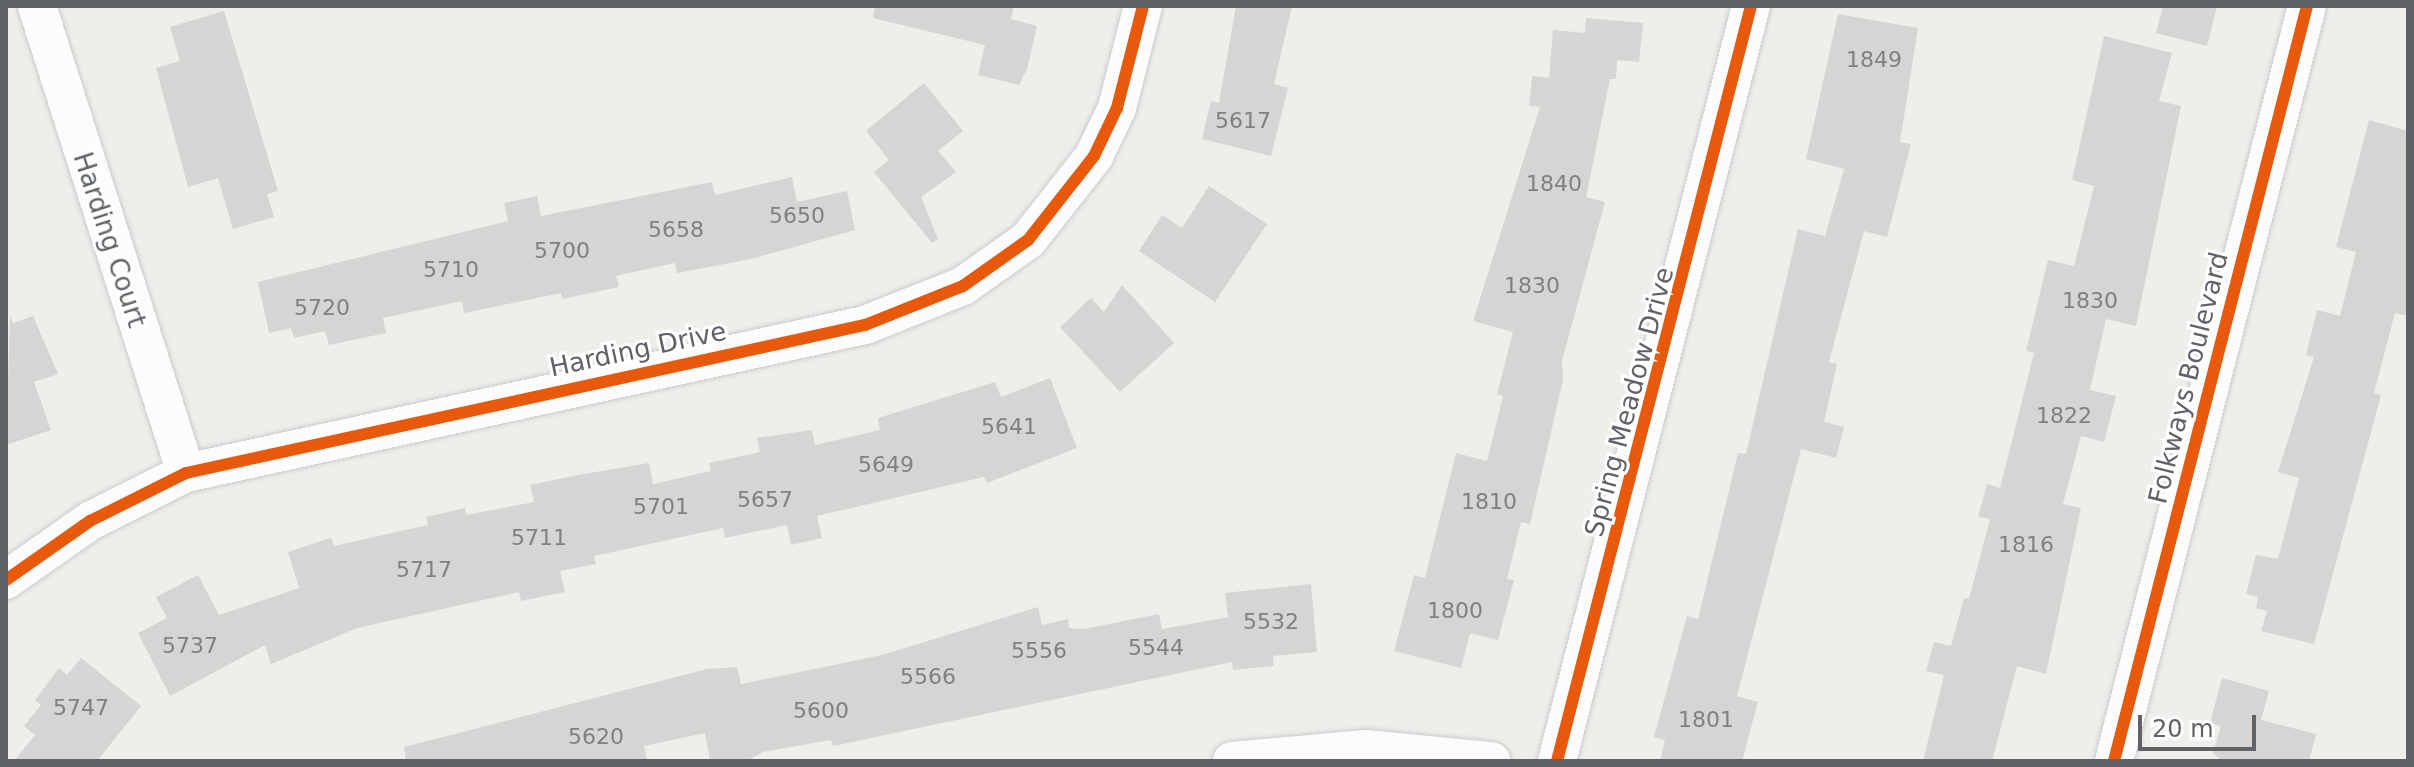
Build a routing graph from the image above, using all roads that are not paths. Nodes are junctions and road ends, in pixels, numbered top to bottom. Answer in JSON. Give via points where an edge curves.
{"nodes":[{"id":1,"x":37,"y":6,"type":"edge"},
{"id":2,"x":1143,"y":6,"type":"edge"},
{"id":3,"x":1751,"y":6,"type":"edge"},
{"id":4,"x":2307,"y":6,"type":"edge"},
{"id":5,"x":186,"y":473,"type":"junction"},
{"id":6,"x":6,"y":580,"type":"edge"},
{"id":7,"x":1232,"y":761,"type":"edge"},
{"id":8,"x":1491,"y":761,"type":"edge"},
{"id":9,"x":1557,"y":761,"type":"edge"},
{"id":10,"x":2114,"y":761,"type":"edge"}],
"edges":[{"from":1,"to":5,"type":"street","name":"Harding Court"},
{"from":2,"to":5,"type":"street","name":"Harding Drive","via":[[1117,108],[1094,156],[1028,240],[963,286],[865,325]]},
{"from":3,"to":9,"type":"street","name":"Spring Meadow Drive","via":[[1739,73]]},
{"from":4,"to":10,"type":"street","name":"Folkways Boulevard"},
{"from":5,"to":6,"type":"street","name":"Harding Drive","via":[[90,521]]},
{"from":7,"to":8,"type":"street","via":[[1366,749]]}]}
